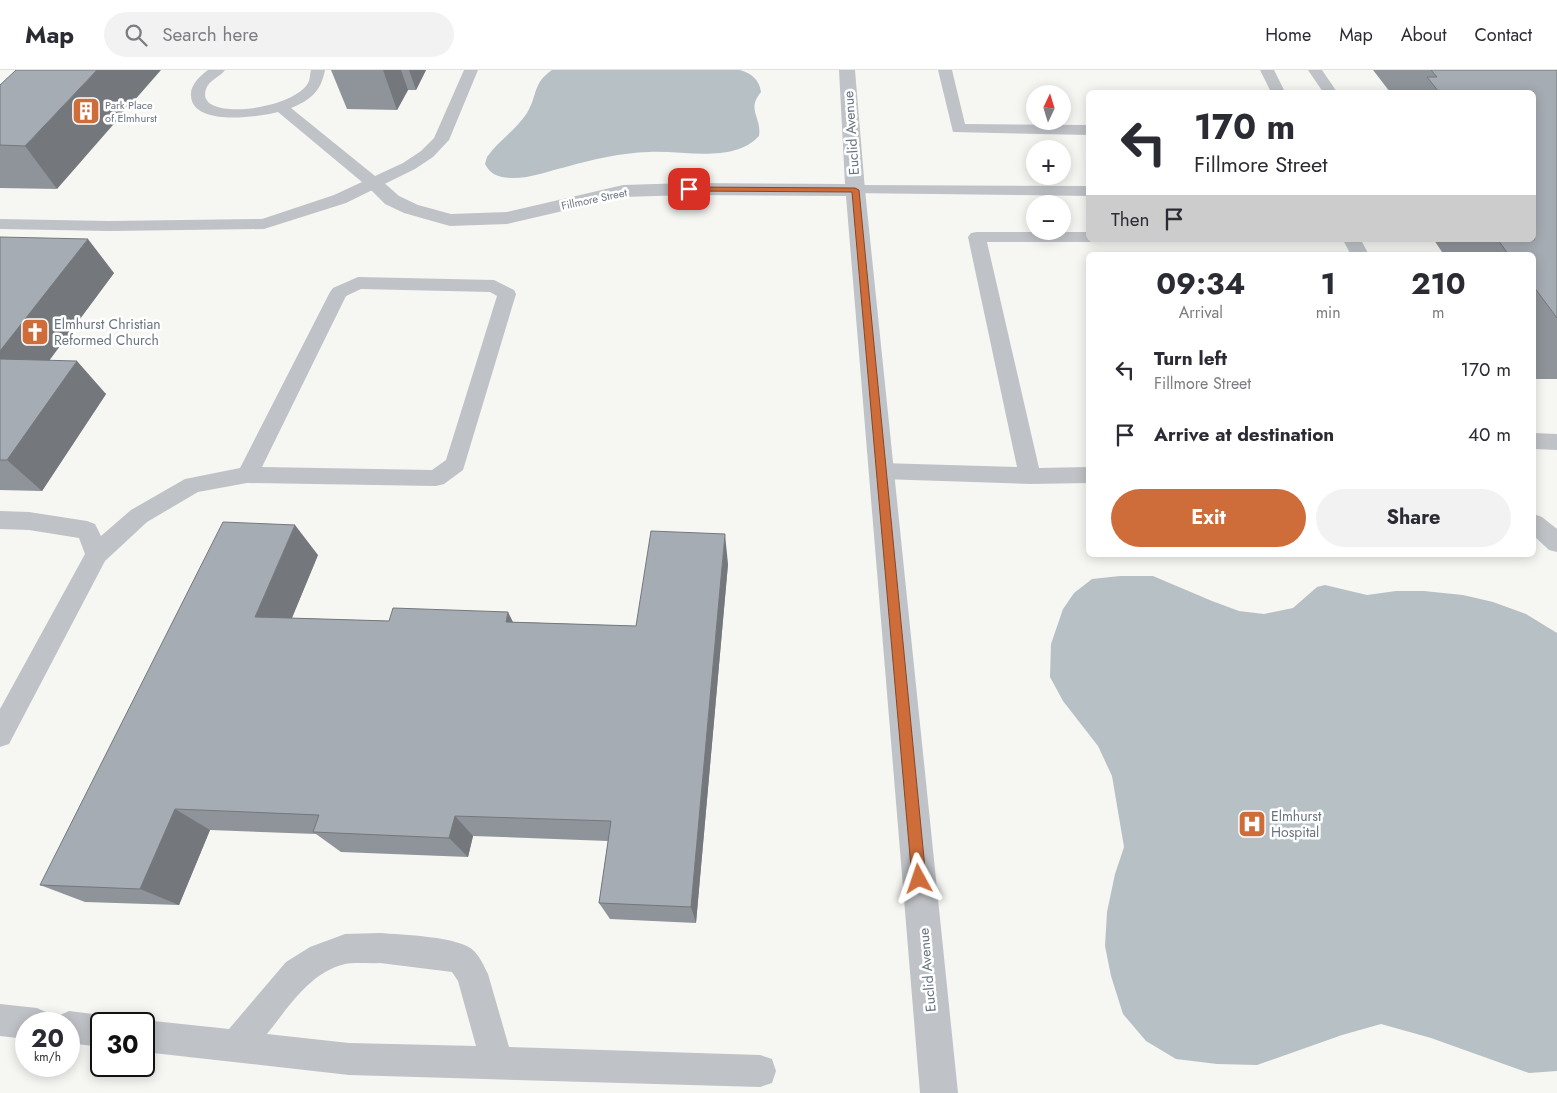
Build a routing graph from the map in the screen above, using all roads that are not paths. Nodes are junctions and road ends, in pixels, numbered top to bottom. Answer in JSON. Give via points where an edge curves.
{"nodes":[{"id":1,"x":218,"y":70,"type":"edge"},
{"id":2,"x":318,"y":70,"type":"edge"},
{"id":3,"x":471,"y":70,"type":"edge"},
{"id":4,"x":847,"y":70,"type":"edge"},
{"id":5,"x":946,"y":70,"type":"edge"},
{"id":6,"x":1267,"y":70,"type":"edge"},
{"id":7,"x":1315,"y":70,"type":"edge"},
{"id":8,"x":1277,"y":90,"type":"edge"},
{"id":9,"x":1329,"y":90,"type":"edge"},
{"id":10,"x":281,"y":107,"type":"junction"},
{"id":11,"x":1086,"y":130,"type":"edge"},
{"id":12,"x":374,"y":184,"type":"junction"},
{"id":13,"x":855,"y":190,"type":"junction"},
{"id":14,"x":1086,"y":191,"type":"edge"},
{"id":15,"x":0,"y":224,"type":"edge"},
{"id":16,"x":1086,"y":237,"type":"edge"},
{"id":17,"x":1536,"y":441,"type":"edge"},
{"id":18,"x":1557,"y":442,"type":"edge"},
{"id":19,"x":881,"y":471,"type":"junction"},
{"id":20,"x":247,"y":475,"type":"junction"},
{"id":21,"x":1030,"y":476,"type":"junction"},
{"id":22,"x":1086,"y":476,"type":"edge"},
{"id":23,"x":0,"y":520,"type":"edge"},
{"id":24,"x":1536,"y":526,"type":"edge"},
{"id":25,"x":1557,"y":543,"type":"edge"},
{"id":26,"x":97,"y":554,"type":"junction"},
{"id":27,"x":0,"y":735,"type":"edge"},
{"id":28,"x":0,"y":1020,"type":"edge"},
{"id":29,"x":15,"y":1022,"type":"edge"},
{"id":30,"x":155,"y":1037,"type":"edge"},
{"id":31,"x":236,"y":1046,"type":"junction"},
{"id":32,"x":497,"y":1063,"type":"junction"},
{"id":33,"x":760,"y":1071,"type":"dead end"},
{"id":34,"x":939,"y":1093,"type":"edge"}],
"edges":[{"from":1,"to":10,"type":"lane","via":[[200,84],[196,93],[199,102],[208,108],[241,114]]},
{"from":2,"to":10,"type":"lane","via":[[319,79],[312,89]]},
{"from":3,"to":12,"type":"lane","via":[[441,140],[427,154]]},
{"from":4,"to":13,"type":"street","name":"Euclid Avenue"},
{"from":5,"to":11,"type":"lane","via":[[958,129]]},
{"from":6,"to":8,"type":"lane"},
{"from":7,"to":9,"type":"lane"},
{"from":10,"to":12,"type":"lane"},
{"from":12,"to":13,"type":"street","name":"Fillmore Street","via":[[392,200],[450,220],[507,218],[623,191]]},
{"from":12,"to":15,"type":"lane","via":[[264,224]]},
{"from":13,"to":14,"type":"lane"},
{"from":13,"to":19,"type":"street","name":"Euclid Avenue"},
{"from":16,"to":21,"type":"lane","via":[[977,238]]},
{"from":17,"to":18,"type":"lane"},
{"from":19,"to":21,"type":"lane"},
{"from":19,"to":34,"type":"street","name":"Euclid Avenue"},
{"from":20,"to":20,"type":"lane","via":[[339,292],[358,283],[494,286],[507,294],[455,464],[436,478]]},
{"from":20,"to":26,"type":"lane","via":[[193,485],[139,516]]},
{"from":21,"to":22,"type":"lane"},
{"from":23,"to":26,"type":"lane","via":[[87,530]]},
{"from":24,"to":25,"type":"lane"},
{"from":26,"to":27,"type":"lane"},
{"from":28,"to":29,"type":"lane"},
{"from":30,"to":31,"type":"lane"},
{"from":31,"to":32,"type":"lane","via":[[349,1059]]},
{"from":31,"to":32,"type":"lane","via":[[296,973],[345,949],[380,948],[448,955],[462,960],[472,974]]},
{"from":32,"to":33,"type":"lane"}]}
